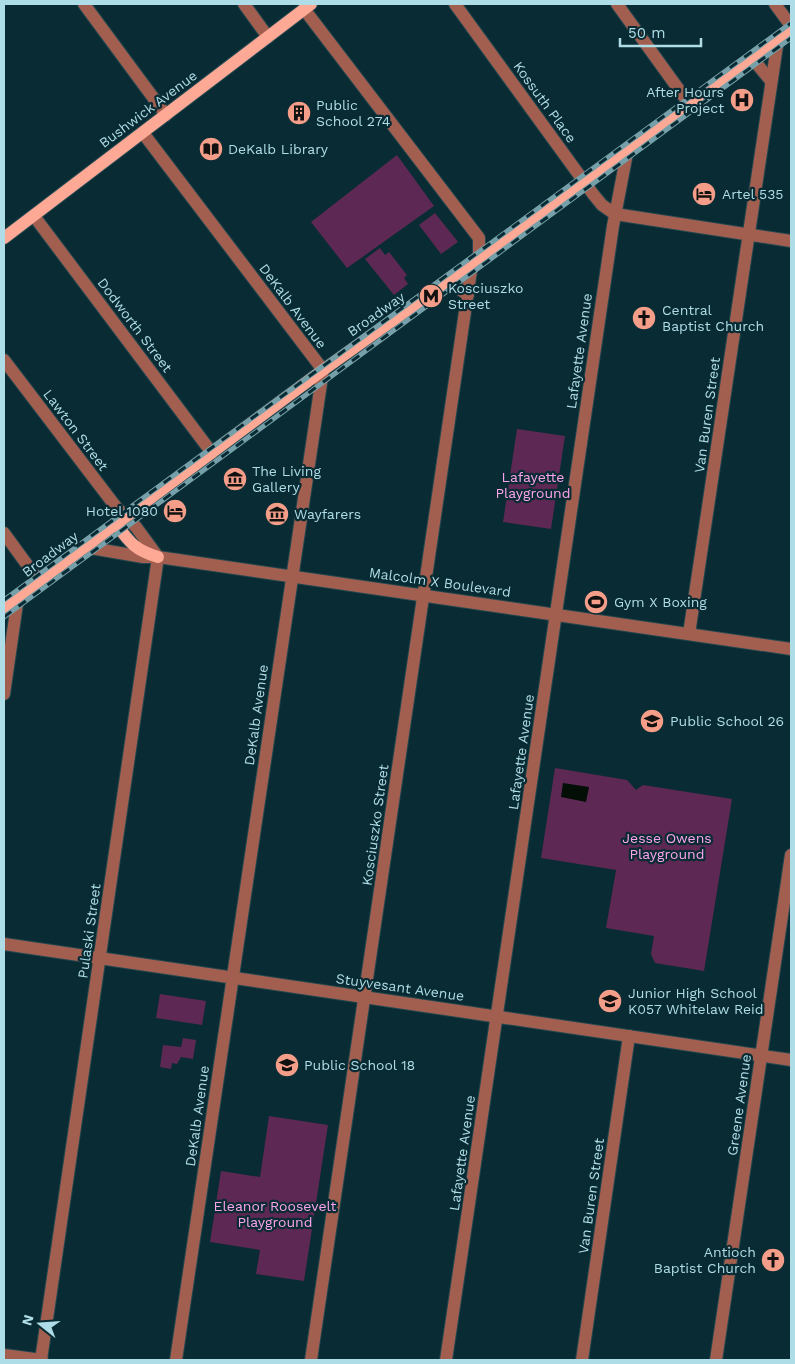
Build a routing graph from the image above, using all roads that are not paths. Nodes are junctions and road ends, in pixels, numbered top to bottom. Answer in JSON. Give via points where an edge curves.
{"nodes":[{"id":1,"x":84,"y":4,"type":"edge"},
{"id":2,"x":244,"y":4,"type":"edge"},
{"id":3,"x":455,"y":4,"type":"edge"},
{"id":4,"x":616,"y":4,"type":"edge"},
{"id":5,"x":775,"y":4,"type":"edge"},
{"id":6,"x":308,"y":6,"type":"edge"},
{"id":7,"x":791,"y":28,"type":"edge"},
{"id":8,"x":268,"y":37,"type":"junction"},
{"id":9,"x":778,"y":39,"type":"junction"},
{"id":10,"x":752,"y":58,"type":"junction"},
{"id":11,"x":771,"y":81,"type":"junction"},
{"id":12,"x":690,"y":105,"type":"junction"},
{"id":13,"x":166,"y":115,"type":"junction"},
{"id":14,"x":142,"y":132,"type":"junction"},
{"id":15,"x":628,"y":148,"type":"junction"},
{"id":16,"x":584,"y":181,"type":"junction"},
{"id":17,"x":615,"y":214,"type":"junction"},
{"id":18,"x":34,"y":216,"type":"junction"},
{"id":19,"x":748,"y":234,"type":"junction"},
{"id":20,"x":4,"y":238,"type":"edge"},
{"id":21,"x":791,"y":241,"type":"edge"},
{"id":22,"x":476,"y":261,"type":"junction"},
{"id":23,"x":448,"y":281,"type":"junction"},
{"id":24,"x":468,"y":295,"type":"junction"},
{"id":25,"x":4,"y":360,"type":"edge"},
{"id":26,"x":323,"y":370,"type":"junction"},
{"id":27,"x":212,"y":453,"type":"junction"},
{"id":28,"x":120,"y":520,"type":"junction"},
{"id":29,"x":4,"y":534,"type":"edge"},
{"id":30,"x":85,"y":547,"type":"junction"},
{"id":31,"x":158,"y":556,"type":"junction"},
{"id":32,"x":292,"y":576,"type":"junction"},
{"id":33,"x":39,"y":581,"type":"junction"},
{"id":34,"x":424,"y":595,"type":"junction"},
{"id":35,"x":18,"y":596,"type":"junction"},
{"id":36,"x":4,"y":607,"type":"edge"},
{"id":37,"x":557,"y":615,"type":"junction"},
{"id":38,"x":689,"y":634,"type":"junction"},
{"id":39,"x":791,"y":649,"type":"edge"},
{"id":40,"x":4,"y":694,"type":"edge"},
{"id":41,"x":791,"y":855,"type":"edge"},
{"id":42,"x":4,"y":944,"type":"edge"},
{"id":43,"x":100,"y":958,"type":"junction"},
{"id":44,"x":233,"y":978,"type":"junction"},
{"id":45,"x":365,"y":997,"type":"junction"},
{"id":46,"x":497,"y":1017,"type":"junction"},
{"id":47,"x":629,"y":1036,"type":"junction"},
{"id":48,"x":762,"y":1056,"type":"junction"},
{"id":49,"x":791,"y":1060,"type":"edge"},
{"id":50,"x":4,"y":1355,"type":"edge"},
{"id":51,"x":41,"y":1360,"type":"edge"},
{"id":52,"x":176,"y":1360,"type":"edge"},
{"id":53,"x":311,"y":1360,"type":"edge"},
{"id":54,"x":446,"y":1360,"type":"edge"},
{"id":55,"x":582,"y":1360,"type":"edge"},
{"id":56,"x":716,"y":1360,"type":"edge"}],
"edges":[{"from":1,"to":13,"type":"street"},
{"from":2,"to":8,"type":"street"},
{"from":3,"to":16,"type":"street","name":"Kossuth Place"},
{"from":4,"to":12,"type":"street"},
{"from":5,"to":7,"type":"street"},
{"from":6,"to":8,"type":"main road","name":"Bushwick Avenue"},
{"from":6,"to":22,"type":"street","name":"Kosciuszko Street","via":[[479,238]]},
{"from":7,"to":9,"type":"main road","name":"Broadway"},
{"from":8,"to":13,"type":"main road","name":"Bushwick Avenue"},
{"from":9,"to":10,"type":"main road","name":"Broadway"},
{"from":9,"to":11,"type":"street","name":"Van Buren Street"},
{"from":10,"to":11,"type":"street"},
{"from":10,"to":12,"type":"main road","name":"Broadway"},
{"from":11,"to":19,"type":"street","name":"Van Buren Street"},
{"from":12,"to":15,"type":"main road","name":"Broadway"},
{"from":13,"to":14,"type":"main road","name":"Bushwick Avenue"},
{"from":14,"to":18,"type":"main road","name":"Bushwick Avenue"},
{"from":14,"to":26,"type":"street","name":"DeKalb Avenue"},
{"from":15,"to":16,"type":"main road","name":"Broadway"},
{"from":15,"to":17,"type":"street","name":"Lafayette Avenue"},
{"from":16,"to":17,"type":"street","name":"Kossuth Place","via":[[602,204]]},
{"from":16,"to":22,"type":"main road","name":"Broadway"},
{"from":17,"to":19,"type":"street"},
{"from":17,"to":37,"type":"street","name":"Lafayette Avenue"},
{"from":18,"to":20,"type":"main road","name":"Bushwick Avenue"},
{"from":18,"to":27,"type":"street","name":"Dodworth Street"},
{"from":19,"to":21,"type":"street"},
{"from":19,"to":38,"type":"street","name":"Van Buren Street"},
{"from":22,"to":23,"type":"main road","name":"Broadway"},
{"from":22,"to":24,"type":"street","name":"Kosciuszko Street"},
{"from":23,"to":24,"type":"street"},
{"from":23,"to":26,"type":"main road","name":"Broadway"},
{"from":24,"to":34,"type":"street","name":"Kosciuszko Street"},
{"from":25,"to":28,"type":"street","name":"Lawton Street","via":[[116,507]]},
{"from":26,"to":27,"type":"main road","name":"Broadway"},
{"from":26,"to":32,"type":"street","name":"DeKalb Avenue"},
{"from":27,"to":28,"type":"main road","name":"Broadway"},
{"from":28,"to":30,"type":"main road","name":"Broadway"},
{"from":28,"to":31,"type":"main road","via":[[132,545],[142,552]]},
{"from":29,"to":33,"type":"street"},
{"from":30,"to":31,"type":"street","name":"Malcolm X Boulevard","via":[[143,557]]},
{"from":30,"to":33,"type":"main road","name":"Broadway"},
{"from":31,"to":32,"type":"street","name":"Malcolm X Boulevard"},
{"from":31,"to":43,"type":"street","name":"Pulaski Street"},
{"from":32,"to":34,"type":"street","name":"Malcolm X Boulevard"},
{"from":32,"to":44,"type":"street","name":"DeKalb Avenue"},
{"from":33,"to":35,"type":"main road","name":"Broadway"},
{"from":34,"to":37,"type":"street","name":"Malcolm X Boulevard"},
{"from":34,"to":45,"type":"street","name":"Kosciuszko Street"},
{"from":35,"to":36,"type":"main road","name":"Broadway"},
{"from":35,"to":40,"type":"street"},
{"from":37,"to":38,"type":"street","name":"Malcolm X Boulevard"},
{"from":37,"to":46,"type":"street","name":"Lafayette Avenue"},
{"from":38,"to":39,"type":"street","name":"Malcolm X Boulevard"},
{"from":41,"to":48,"type":"street","name":"Greene Avenue"},
{"from":42,"to":43,"type":"street","name":"Stuyvesant Avenue"},
{"from":43,"to":44,"type":"street","name":"Stuyvesant Avenue"},
{"from":43,"to":51,"type":"street","name":"Pulaski Street"},
{"from":44,"to":45,"type":"street","name":"Stuyvesant Avenue"},
{"from":44,"to":52,"type":"street","name":"DeKalb Avenue"},
{"from":45,"to":46,"type":"street","name":"Stuyvesant Avenue"},
{"from":45,"to":53,"type":"street","name":"Kosciuszko Street"},
{"from":46,"to":47,"type":"street","name":"Stuyvesant Avenue"},
{"from":46,"to":54,"type":"street","name":"Lafayette Avenue"},
{"from":47,"to":48,"type":"street","name":"Stuyvesant Avenue"},
{"from":47,"to":55,"type":"street","name":"Van Buren Street"},
{"from":48,"to":49,"type":"street","name":"Stuyvesant Avenue"},
{"from":48,"to":56,"type":"street","name":"Greene Avenue"},
{"from":50,"to":51,"type":"street"}]}
